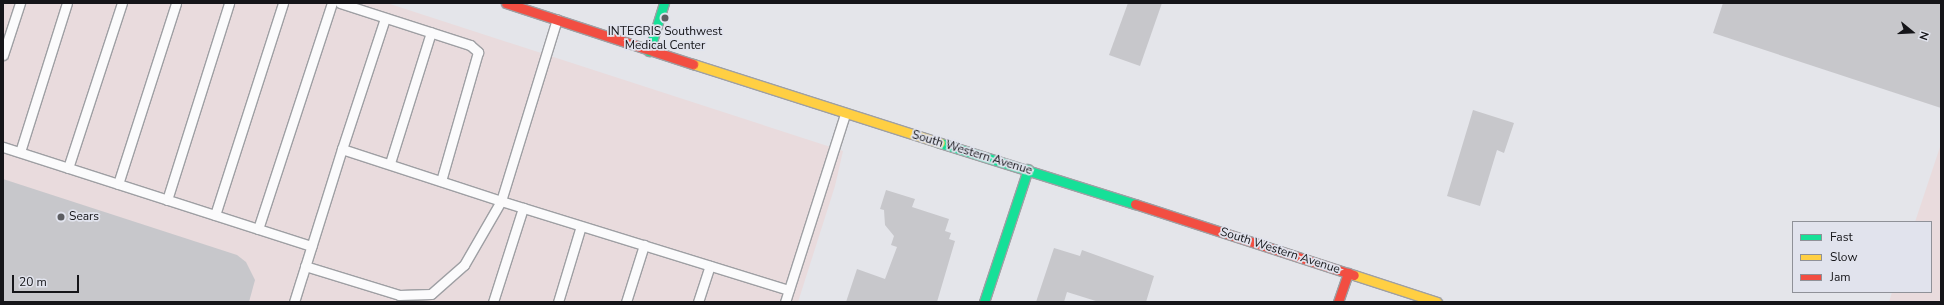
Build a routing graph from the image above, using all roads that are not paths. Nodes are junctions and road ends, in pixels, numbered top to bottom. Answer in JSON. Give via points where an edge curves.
{"nodes":[{"id":1,"x":20,"y":3,"type":"edge"},
{"id":2,"x":67,"y":3,"type":"edge"},
{"id":3,"x":122,"y":3,"type":"edge"},
{"id":4,"x":176,"y":3,"type":"edge"},
{"id":5,"x":229,"y":3,"type":"edge"},
{"id":6,"x":283,"y":3,"type":"edge"},
{"id":7,"x":332,"y":3,"type":"edge"},
{"id":8,"x":340,"y":3,"type":"edge"},
{"id":9,"x":506,"y":3,"type":"edge"},
{"id":10,"x":664,"y":3,"type":"edge"},
{"id":11,"x":385,"y":18,"type":"junction"},
{"id":12,"x":557,"y":19,"type":"junction"},
{"id":13,"x":431,"y":32,"type":"junction"},
{"id":14,"x":649,"y":51,"type":"junction"},
{"id":15,"x":3,"y":54,"type":"edge"},
{"id":16,"x":845,"y":114,"type":"junction"},
{"id":17,"x":3,"y":147,"type":"edge"},
{"id":18,"x":342,"y":149,"type":"junction"},
{"id":19,"x":20,"y":152,"type":"junction"},
{"id":20,"x":390,"y":163,"type":"junction"},
{"id":21,"x":68,"y":168,"type":"junction"},
{"id":22,"x":1028,"y":169,"type":"junction"},
{"id":23,"x":441,"y":182,"type":"junction"},
{"id":24,"x":118,"y":184,"type":"junction"},
{"id":25,"x":167,"y":200,"type":"junction"},
{"id":26,"x":501,"y":201,"type":"junction"},
{"id":27,"x":523,"y":208,"type":"junction"},
{"id":28,"x":215,"y":215,"type":"junction"},
{"id":29,"x":581,"y":226,"type":"junction"},
{"id":30,"x":258,"y":229,"type":"junction"},
{"id":31,"x":644,"y":245,"type":"junction"},
{"id":32,"x":311,"y":246,"type":"junction"},
{"id":33,"x":306,"y":266,"type":"junction"},
{"id":34,"x":710,"y":266,"type":"junction"},
{"id":35,"x":1348,"y":273,"type":"junction"},
{"id":36,"x":789,"y":290,"type":"junction"},
{"id":37,"x":429,"y":298,"type":"edge"},
{"id":38,"x":294,"y":302,"type":"edge"},
{"id":39,"x":493,"y":302,"type":"edge"},
{"id":40,"x":558,"y":302,"type":"edge"},
{"id":41,"x":626,"y":302,"type":"edge"},
{"id":42,"x":698,"y":302,"type":"edge"},
{"id":43,"x":785,"y":302,"type":"edge"},
{"id":44,"x":984,"y":302,"type":"edge"},
{"id":45,"x":1338,"y":302,"type":"edge"},
{"id":46,"x":1437,"y":302,"type":"edge"}],
"edges":[{"from":1,"to":15,"type":"lane"},
{"from":2,"to":19,"type":"lane"},
{"from":3,"to":21,"type":"lane"},
{"from":4,"to":24,"type":"lane"},
{"from":5,"to":25,"type":"lane"},
{"from":6,"to":28,"type":"lane"},
{"from":7,"to":30,"type":"lane"},
{"from":8,"to":11,"type":"lane"},
{"from":9,"to":12,"type":"main road","name":"South Western Avenue"},
{"from":10,"to":14,"type":"main road"},
{"from":11,"to":13,"type":"lane"},
{"from":11,"to":18,"type":"lane"},
{"from":12,"to":14,"type":"main road","name":"South Western Avenue"},
{"from":12,"to":26,"type":"lane"},
{"from":13,"to":20,"type":"lane"},
{"from":13,"to":23,"type":"lane","via":[[470,45],[478,52]]},
{"from":14,"to":16,"type":"main road","name":"South Western Avenue"},
{"from":16,"to":22,"type":"main road","name":"South Western Avenue"},
{"from":16,"to":36,"type":"lane"},
{"from":17,"to":19,"type":"lane"},
{"from":18,"to":20,"type":"lane"},
{"from":18,"to":32,"type":"lane"},
{"from":19,"to":21,"type":"lane"},
{"from":20,"to":23,"type":"lane"},
{"from":21,"to":24,"type":"lane"},
{"from":22,"to":35,"type":"main road","name":"South Western Avenue"},
{"from":22,"to":44,"type":"main road"},
{"from":23,"to":26,"type":"lane"},
{"from":24,"to":25,"type":"lane"},
{"from":25,"to":28,"type":"lane"},
{"from":26,"to":27,"type":"lane"},
{"from":26,"to":37,"type":"lane","via":[[464,265]]},
{"from":27,"to":29,"type":"lane"},
{"from":27,"to":39,"type":"lane"},
{"from":28,"to":30,"type":"lane"},
{"from":29,"to":31,"type":"lane"},
{"from":29,"to":40,"type":"lane"},
{"from":30,"to":32,"type":"lane"},
{"from":31,"to":34,"type":"lane"},
{"from":31,"to":41,"type":"lane"},
{"from":32,"to":33,"type":"lane"},
{"from":33,"to":37,"type":"lane","via":[[399,295]]},
{"from":33,"to":38,"type":"lane"},
{"from":34,"to":36,"type":"lane"},
{"from":34,"to":42,"type":"lane"},
{"from":35,"to":45,"type":"main road"},
{"from":35,"to":46,"type":"main road","name":"South Western Avenue"},
{"from":36,"to":43,"type":"lane"}]}
